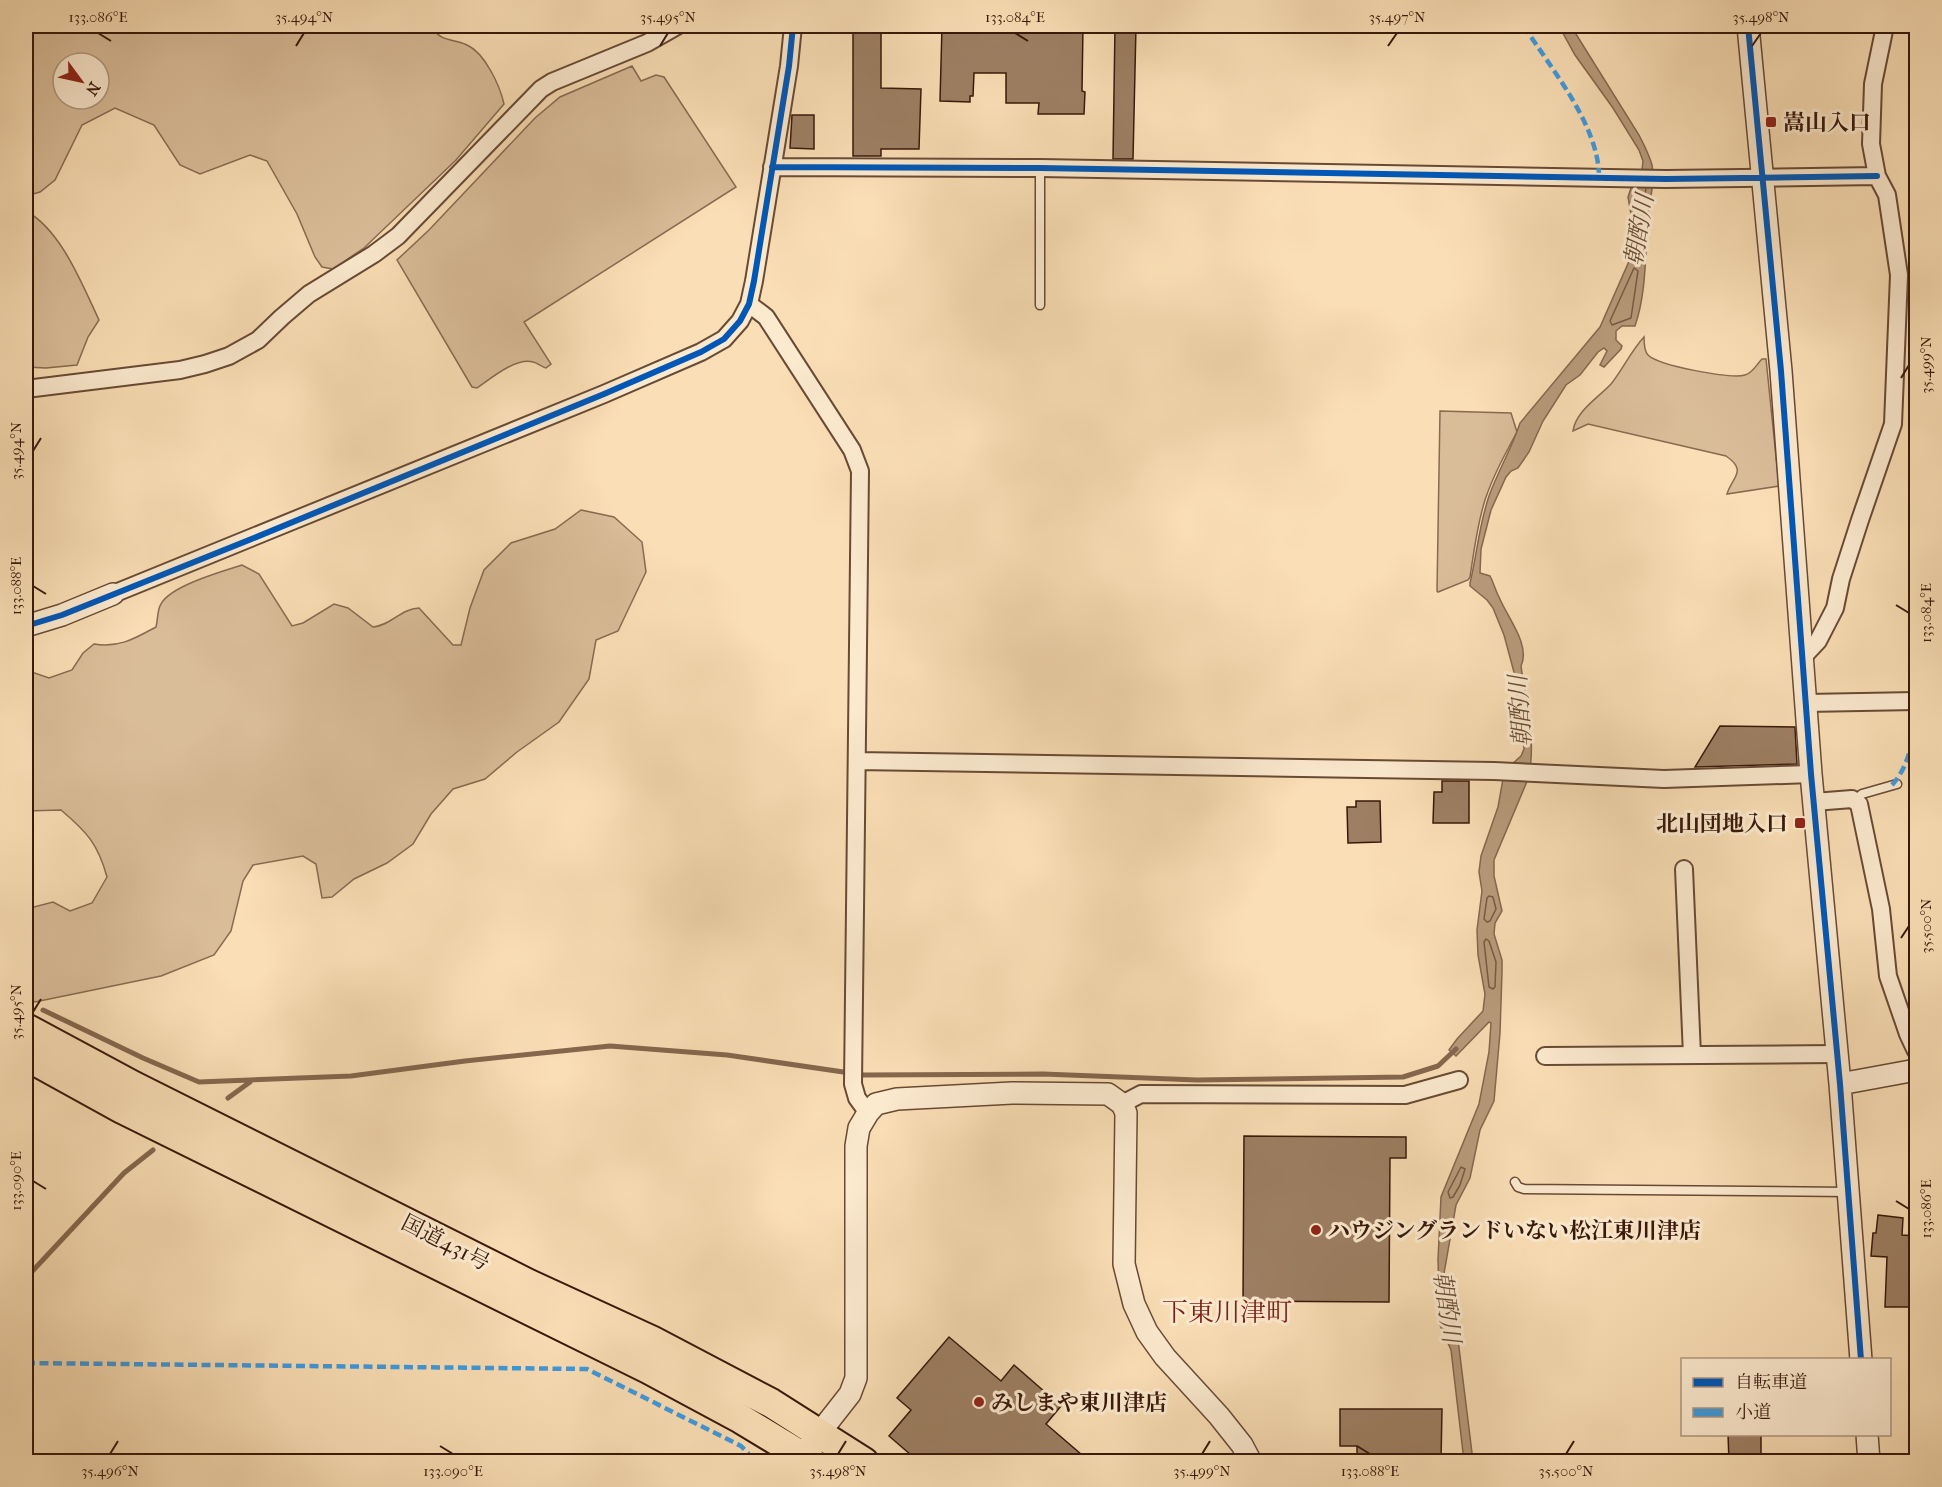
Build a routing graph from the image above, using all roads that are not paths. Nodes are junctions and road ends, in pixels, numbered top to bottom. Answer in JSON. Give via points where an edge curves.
{"nodes":[{"id":1,"x":677,"y":26,"type":"edge"},
{"id":2,"x":793,"y":26,"type":"edge"},
{"id":3,"x":1748,"y":26,"type":"edge"},
{"id":4,"x":1885,"y":26,"type":"edge"},
{"id":5,"x":772,"y":167,"type":"junction"},
{"id":6,"x":1040,"y":168,"type":"junction"},
{"id":7,"x":1877,"y":176,"type":"junction"},
{"id":8,"x":1761,"y":178,"type":"junction"},
{"id":9,"x":749,"y":304,"type":"junction"},
{"id":10,"x":1040,"y":305,"type":"dead end"},
{"id":11,"x":26,"y":389,"type":"edge"},
{"id":12,"x":113,"y":594,"type":"joint"},
{"id":13,"x":26,"y":626,"type":"edge"},
{"id":14,"x":1803,"y":657,"type":"junction"},
{"id":15,"x":1917,"y":701,"type":"edge"},
{"id":16,"x":1806,"y":703,"type":"junction"},
{"id":17,"x":857,"y":761,"type":"junction"},
{"id":18,"x":1811,"y":774,"type":"junction"},
{"id":19,"x":1898,"y":784,"type":"dead end"},
{"id":20,"x":1854,"y":800,"type":"junction"},
{"id":21,"x":1814,"y":801,"type":"junction"},
{"id":22,"x":1684,"y":869,"type":"dead end"},
{"id":23,"x":26,"y":1028,"type":"edge"},
{"id":24,"x":1917,"y":1051,"type":"edge"},
{"id":25,"x":1838,"y":1054,"type":"junction"},
{"id":26,"x":1692,"y":1055,"type":"junction"},
{"id":27,"x":26,"y":1056,"type":"edge"},
{"id":28,"x":1545,"y":1056,"type":"dead end"},
{"id":29,"x":1917,"y":1070,"type":"edge"},
{"id":30,"x":1459,"y":1080,"type":"dead end"},
{"id":31,"x":1840,"y":1084,"type":"junction"},
{"id":32,"x":1122,"y":1104,"type":"junction"},
{"id":33,"x":868,"y":1113,"type":"junction"},
{"id":34,"x":1515,"y":1182,"type":"dead end"},
{"id":35,"x":1848,"y":1192,"type":"junction"},
{"id":36,"x":1861,"y":1358,"type":"edge"},
{"id":37,"x":1867,"y":1436,"type":"edge"},
{"id":38,"x":808,"y":1453,"type":"edge"},
{"id":39,"x":864,"y":1461,"type":"edge"},
{"id":40,"x":1251,"y":1461,"type":"edge"},
{"id":41,"x":1869,"y":1461,"type":"edge"}],
"edges":[{"from":1,"to":11,"type":"street","via":[[541,89],[398,236],[309,294],[249,346],[180,370]]},
{"from":2,"to":5,"type":"street"},
{"from":3,"to":8,"type":"street"},
{"from":4,"to":7,"type":"street","via":[[1873,84],[1871,144]]},
{"from":5,"to":6,"type":"street"},
{"from":5,"to":9,"type":"street"},
{"from":6,"to":8,"type":"street"},
{"from":6,"to":10,"type":"lane"},
{"from":7,"to":8,"type":"street"},
{"from":7,"to":14,"type":"street","via":[[1887,195],[1899,275],[1893,424],[1835,608],[1818,641]]},
{"from":8,"to":14,"type":"street","via":[[1781,371]]},
{"from":9,"to":12,"type":"street","via":[[724,339],[701,352]]},
{"from":9,"to":17,"type":"street","via":[[766,317],[852,450],[860,471]]},
{"from":12,"to":13,"type":"street"},
{"from":14,"to":16,"type":"street"},
{"from":15,"to":16,"type":"street"},
{"from":16,"to":18,"type":"street"},
{"from":17,"to":18,"type":"street","via":[[1494,771],[1665,778]]},
{"from":17,"to":33,"type":"street","via":[[853,1084]]},
{"from":18,"to":21,"type":"street"},
{"from":19,"to":20,"type":"lane"},
{"from":20,"to":21,"type":"street"},
{"from":20,"to":24,"type":"street","via":[[1860,807],[1881,909],[1888,976]]},
{"from":21,"to":25,"type":"street"},
{"from":22,"to":26,"type":"street"},
{"from":23,"to":38,"type":"highway","name":"国道431号","via":[[134,1086],[771,1402]]},
{"from":25,"to":26,"type":"street"},
{"from":25,"to":31,"type":"street"},
{"from":26,"to":28,"type":"street"},
{"from":27,"to":38,"type":"highway","name":"国道431号","via":[[122,1109],[648,1369]]},
{"from":29,"to":31,"type":"street"},
{"from":30,"to":32,"type":"street","via":[[1405,1095],[1141,1094]]},
{"from":31,"to":35,"type":"street"},
{"from":32,"to":33,"type":"street","via":[[1108,1094],[1011,1093],[897,1099],[876,1104]]},
{"from":32,"to":40,"type":"street","via":[[1126,1113],[1124,1264],[1134,1304],[1165,1357],[1225,1424]]},
{"from":33,"to":38,"type":"street","via":[[859,1128],[856,1146],[856,1378],[850,1394]]},
{"from":34,"to":35,"type":"lane","via":[[1524,1189]]},
{"from":35,"to":36,"type":"street"},
{"from":37,"to":41,"type":"street"},
{"from":38,"to":39,"type":"highway","name":"国道431号"}]}
